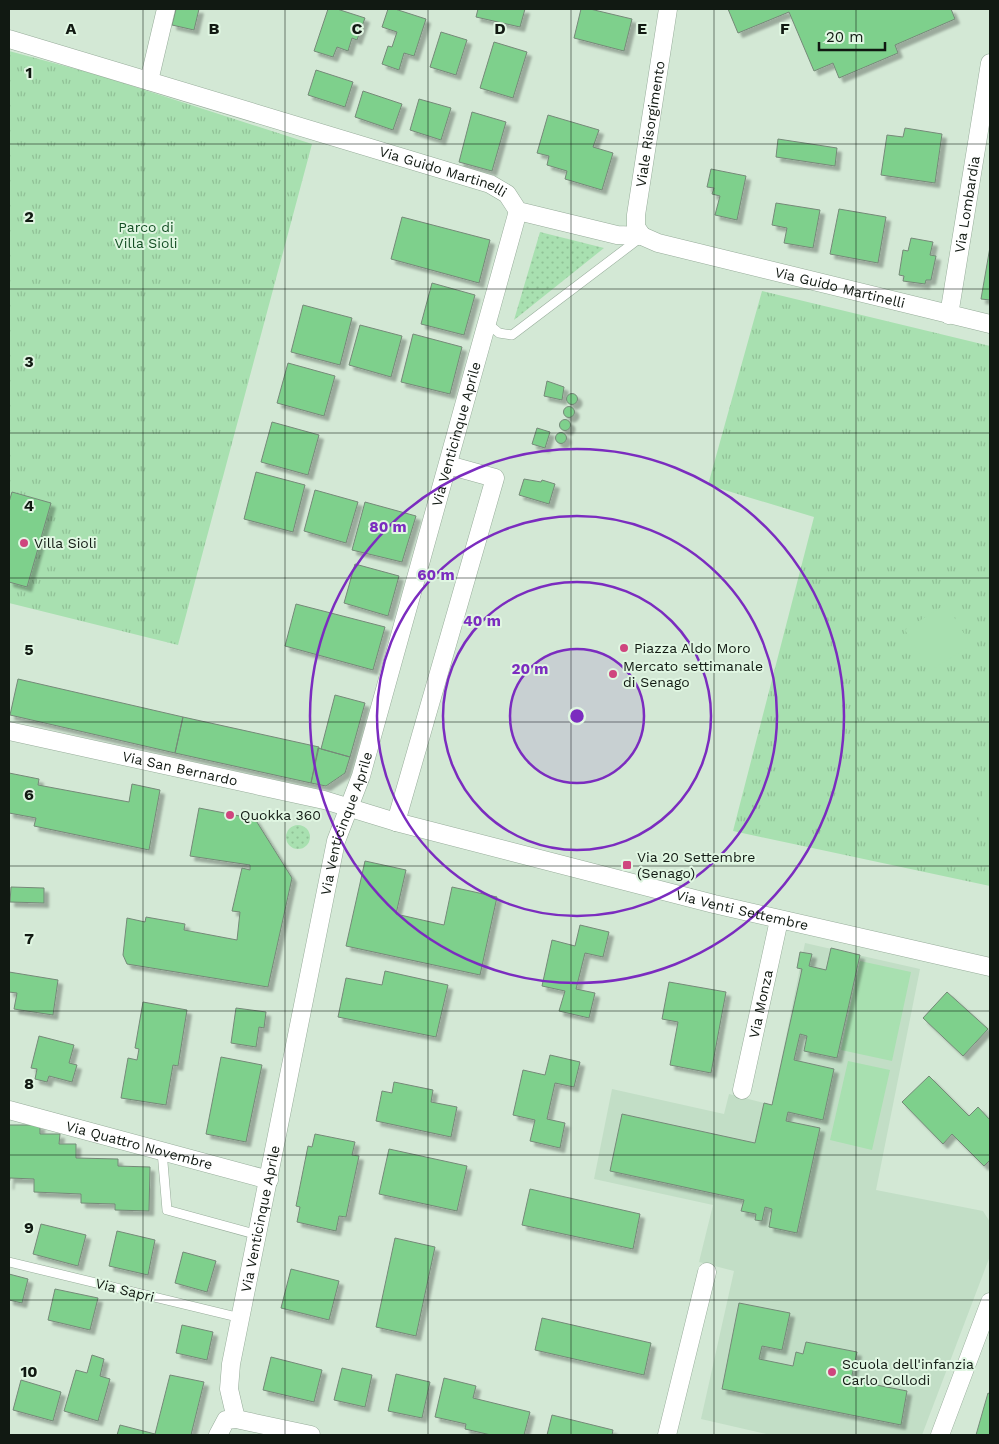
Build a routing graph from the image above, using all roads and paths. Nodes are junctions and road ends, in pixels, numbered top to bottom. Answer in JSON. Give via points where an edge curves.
{"nodes":[{"id":1,"x":166,"y":9,"type":"edge"},
{"id":2,"x":668,"y":9,"type":"edge"},
{"id":3,"x":9,"y":39,"type":"edge"},
{"id":4,"x":990,"y":63,"type":"edge"},
{"id":5,"x":149,"y":81,"type":"junction"},
{"id":6,"x":985,"y":128,"type":"edge"},
{"id":7,"x":518,"y":210,"type":"junction"},
{"id":8,"x":642,"y":236,"type":"junction"},
{"id":9,"x":949,"y":315,"type":"junction"},
{"id":10,"x":487,"y":323,"type":"junction"},
{"id":11,"x":990,"y":324,"type":"edge"},
{"id":12,"x":448,"y":465,"type":"junction"},
{"id":13,"x":9,"y":730,"type":"edge"},
{"id":14,"x":350,"y":808,"type":"junction"},
{"id":15,"x":396,"y":822,"type":"junction"},
{"id":16,"x":779,"y":920,"type":"junction"},
{"id":17,"x":990,"y":967,"type":"edge"},
{"id":18,"x":742,"y":1090,"type":"dead end"},
{"id":19,"x":9,"y":1110,"type":"edge"},
{"id":20,"x":162,"y":1151,"type":"junction"},
{"id":21,"x":269,"y":1180,"type":"junction"},
{"id":22,"x":258,"y":1235,"type":"junction"},
{"id":23,"x":9,"y":1262,"type":"edge"},
{"id":24,"x":707,"y":1272,"type":"dead end"},
{"id":25,"x":990,"y":1302,"type":"edge"},
{"id":26,"x":241,"y":1318,"type":"junction"},
{"id":27,"x":236,"y":1419,"type":"junction"},
{"id":28,"x":218,"y":1435,"type":"edge"},
{"id":29,"x":311,"y":1435,"type":"edge"},
{"id":30,"x":667,"y":1435,"type":"edge"},
{"id":31,"x":940,"y":1435,"type":"edge"}],
"edges":[{"from":1,"to":5,"type":"street"},
{"from":2,"to":8,"type":"street","name":"Viale Risorgimento","via":[[636,215],[636,227]]},
{"from":3,"to":5,"type":"street","name":"Via Guido Martinelli"},
{"from":4,"to":6,"type":"street","name":"Via Lombardia"},
{"from":5,"to":7,"type":"street","name":"Via Guido Martinelli","via":[[490,184],[507,194]]},
{"from":6,"to":9,"type":"street","name":"Via Lombardia"},
{"from":7,"to":8,"type":"street","name":"Via Guido Martinelli","via":[[617,235]]},
{"from":7,"to":10,"type":"street","name":"Via Venticinque Aprile"},
{"from":8,"to":9,"type":"street","name":"Via Guido Martinelli","via":[[658,243]]},
{"from":8,"to":10,"type":"lane","via":[[512,335],[499,333]]},
{"from":9,"to":11,"type":"street","name":"Via Guido Martinelli"},
{"from":10,"to":12,"type":"street","name":"Via Venticinque Aprile"},
{"from":12,"to":14,"type":"street","name":"Via Venticinque Aprile"},
{"from":12,"to":15,"type":"street","via":[[494,478]]},
{"from":13,"to":14,"type":"street","name":"Via San Bernardo"},
{"from":14,"to":15,"type":"street","name":"Via Venti Settembre"},
{"from":14,"to":21,"type":"street","name":"Via Venticinque Aprile","via":[[329,869]]},
{"from":15,"to":16,"type":"street","name":"Via Venti Settembre"},
{"from":16,"to":17,"type":"street","name":"Via Venti Settembre"},
{"from":16,"to":18,"type":"street","name":"Via Monza"},
{"from":19,"to":20,"type":"street","name":"Via Quattro Novembre"},
{"from":20,"to":21,"type":"street","name":"Via Quattro Novembre"},
{"from":20,"to":22,"type":"lane","via":[[167,1210]]},
{"from":21,"to":22,"type":"street","name":"Via Venticinque Aprile"},
{"from":22,"to":26,"type":"street","name":"Via Venticinque Aprile"},
{"from":23,"to":26,"type":"lane","name":"Via Sapri"},
{"from":24,"to":30,"type":"street"},
{"from":25,"to":31,"type":"street"},
{"from":26,"to":27,"type":"street","name":"Via Venticinque Aprile","via":[[229,1389]]},
{"from":27,"to":28,"type":"street","via":[[226,1420]]},
{"from":27,"to":29,"type":"street"}]}
